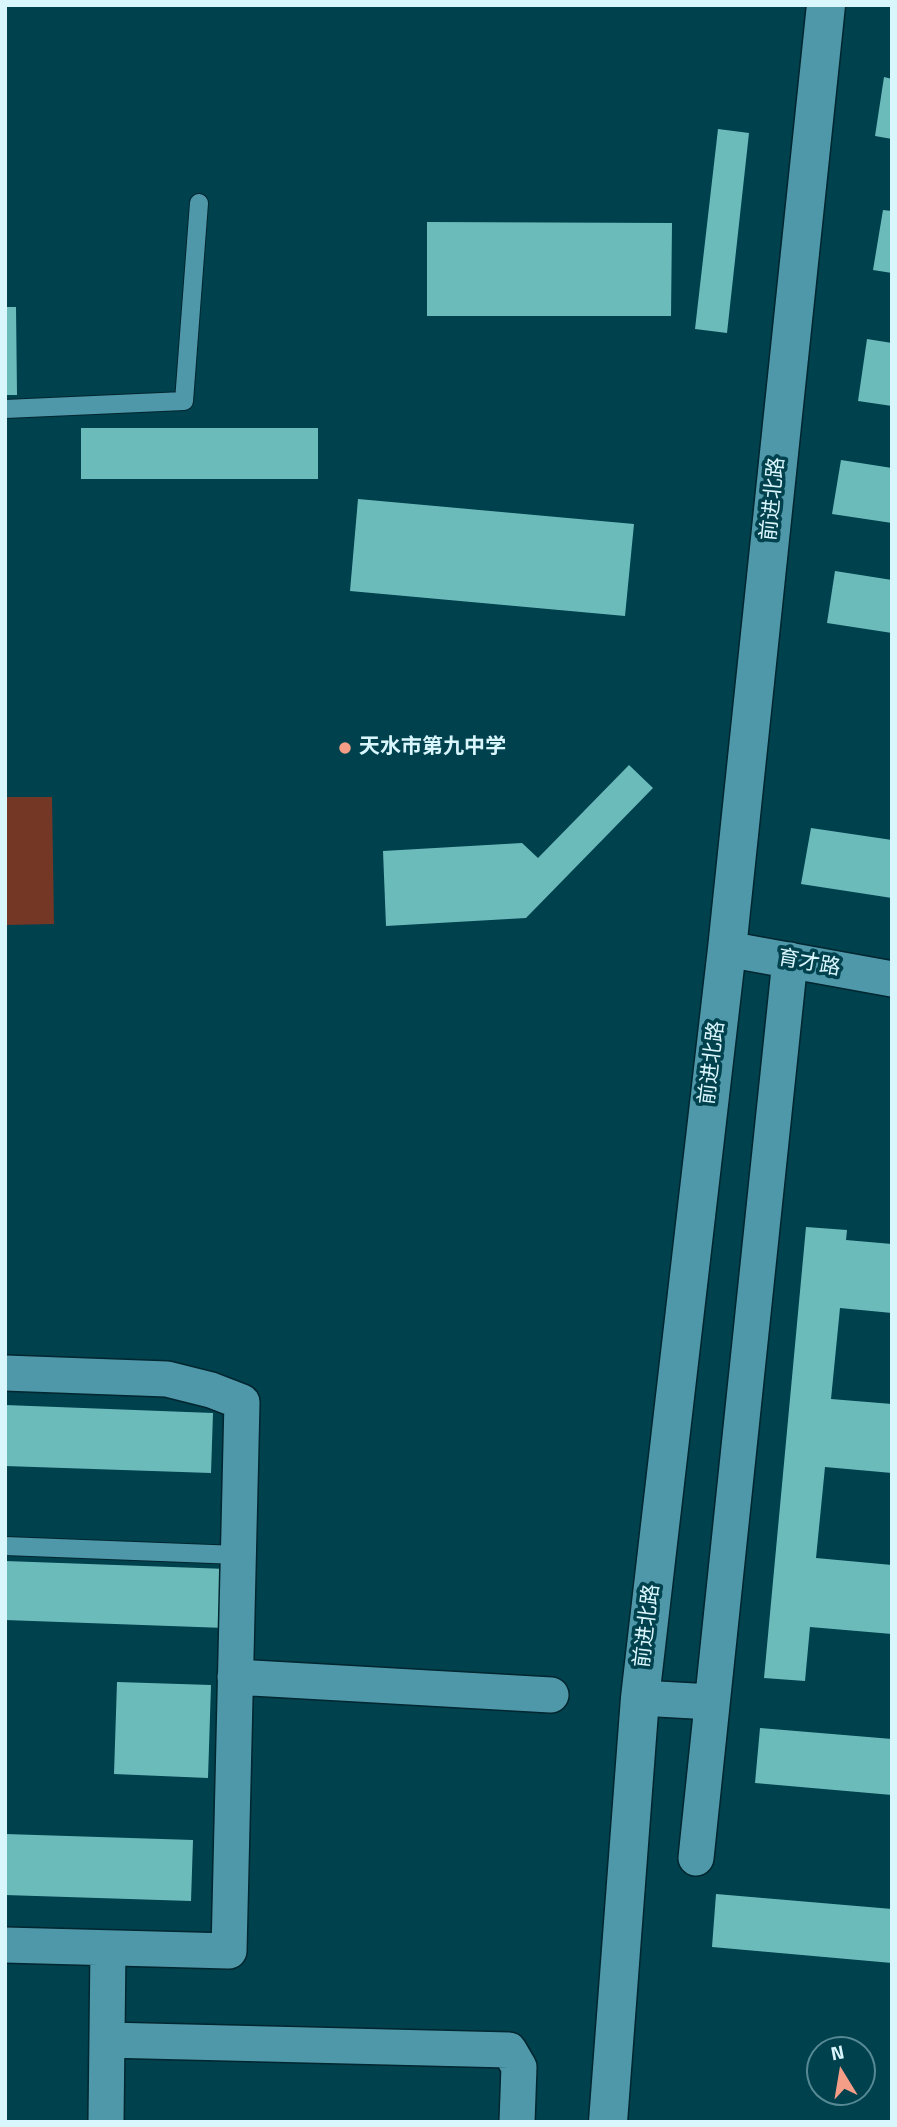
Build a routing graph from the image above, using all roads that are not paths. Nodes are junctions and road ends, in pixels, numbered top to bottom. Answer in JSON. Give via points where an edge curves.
{"nodes":[{"id":1,"x":826,"y":5,"type":"edge"},
{"id":2,"x":199,"y":202,"type":"dead end"},
{"id":3,"x":5,"y":409,"type":"edge"},
{"id":4,"x":727,"y":949,"type":"junction"},
{"id":5,"x":790,"y":960,"type":"junction"},
{"id":6,"x":892,"y":978,"type":"edge"},
{"id":7,"x":5,"y":1373,"type":"edge"},
{"id":8,"x":5,"y":1546,"type":"edge"},
{"id":9,"x":238,"y":1555,"type":"junction"},
{"id":10,"x":235,"y":1677,"type":"junction"},
{"id":11,"x":551,"y":1695,"type":"dead end"},
{"id":12,"x":639,"y":1698,"type":"junction"},
{"id":13,"x":712,"y":1702,"type":"junction"},
{"id":14,"x":696,"y":1858,"type":"dead end"},
{"id":15,"x":5,"y":1945,"type":"edge"},
{"id":16,"x":108,"y":1948,"type":"junction"},
{"id":17,"x":107,"y":2040,"type":"junction"},
{"id":18,"x":106,"y":2122,"type":"edge"},
{"id":19,"x":517,"y":2122,"type":"edge"},
{"id":20,"x":608,"y":2122,"type":"edge"}],
"edges":[{"from":1,"to":4,"type":"main road","name":"前进北路"},
{"from":2,"to":3,"type":"lane","via":[[184,401]]},
{"from":4,"to":5,"type":"street","name":"育才路"},
{"from":4,"to":12,"type":"main road","name":"前进北路"},
{"from":5,"to":6,"type":"street","name":"育才路"},
{"from":5,"to":13,"type":"street"},
{"from":7,"to":9,"type":"street","via":[[167,1379],[242,1402]]},
{"from":8,"to":9,"type":"lane"},
{"from":9,"to":10,"type":"street"},
{"from":10,"to":11,"type":"street"},
{"from":10,"to":16,"type":"street","via":[[229,1951]]},
{"from":12,"to":13,"type":"street"},
{"from":12,"to":20,"type":"main road","name":"前进北路"},
{"from":13,"to":14,"type":"street"},
{"from":15,"to":16,"type":"street"},
{"from":16,"to":17,"type":"street"},
{"from":17,"to":18,"type":"street"},
{"from":17,"to":19,"type":"street","via":[[509,2050],[519,2067]]}]}
